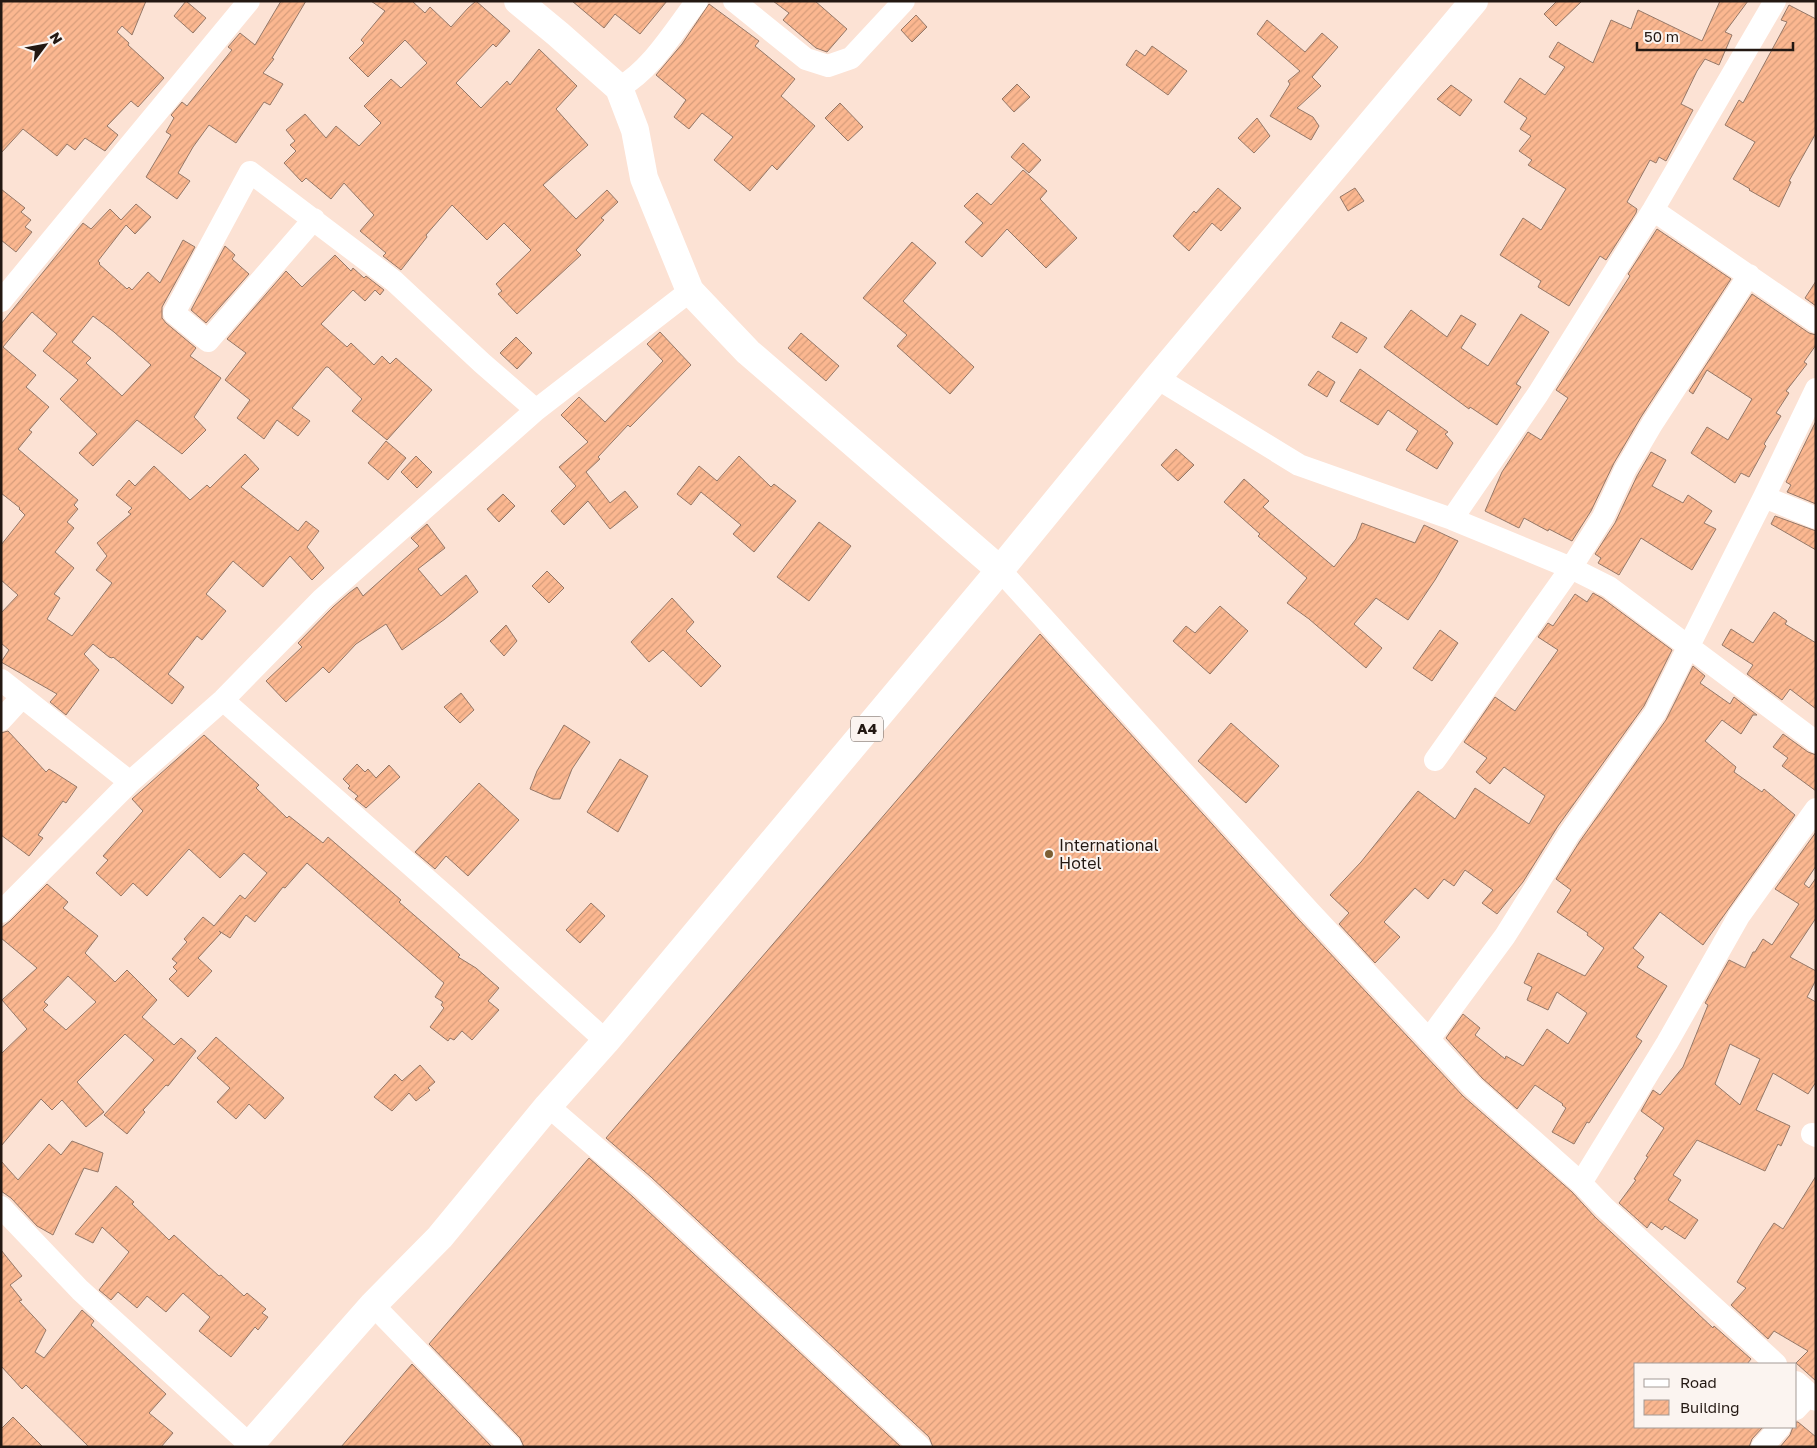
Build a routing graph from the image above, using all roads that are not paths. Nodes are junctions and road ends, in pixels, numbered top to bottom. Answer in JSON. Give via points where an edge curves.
{"nodes":[{"id":1,"x":248,"y":1,"type":"edge"},
{"id":2,"x":518,"y":1,"type":"edge"},
{"id":3,"x":697,"y":1,"type":"edge"},
{"id":4,"x":734,"y":1,"type":"edge"},
{"id":5,"x":904,"y":1,"type":"edge"},
{"id":6,"x":1474,"y":1,"type":"edge"},
{"id":7,"x":1775,"y":1,"type":"edge"},
{"id":8,"x":619,"y":88,"type":"junction"},
{"id":9,"x":1653,"y":210,"type":"junction"},
{"id":10,"x":314,"y":219,"type":"junction"},
{"id":11,"x":1748,"y":275,"type":"junction"},
{"id":12,"x":690,"y":291,"type":"junction"},
{"id":13,"x":1,"y":300,"type":"edge"},
{"id":14,"x":1816,"y":322,"type":"edge"},
{"id":15,"x":1157,"y":378,"type":"junction"},
{"id":16,"x":1816,"y":389,"type":"edge"},
{"id":17,"x":536,"y":410,"type":"junction"},
{"id":18,"x":1764,"y":497,"type":"junction"},
{"id":19,"x":1816,"y":518,"type":"edge"},
{"id":20,"x":1452,"y":519,"type":"junction"},
{"id":21,"x":1571,"y":568,"type":"junction"},
{"id":22,"x":1000,"y":570,"type":"junction"},
{"id":23,"x":1689,"y":648,"type":"junction"},
{"id":24,"x":1,"y":680,"type":"edge"},
{"id":25,"x":22,"y":697,"type":"junction"},
{"id":26,"x":223,"y":700,"type":"junction"},
{"id":27,"x":1,"y":720,"type":"edge"},
{"id":28,"x":1816,"y":742,"type":"edge"},
{"id":29,"x":1435,"y":760,"type":"dead end"},
{"id":30,"x":130,"y":782,"type":"junction"},
{"id":31,"x":1816,"y":809,"type":"edge"},
{"id":32,"x":1,"y":912,"type":"edge"},
{"id":33,"x":1429,"y":1039,"type":"junction"},
{"id":34,"x":606,"y":1041,"type":"junction"},
{"id":35,"x":548,"y":1106,"type":"junction"},
{"id":36,"x":1581,"y":1183,"type":"junction"},
{"id":37,"x":1,"y":1207,"type":"edge"},
{"id":38,"x":373,"y":1305,"type":"junction"},
{"id":39,"x":1775,"y":1363,"type":"edge"},
{"id":40,"x":1779,"y":1428,"type":"edge"},
{"id":41,"x":249,"y":1446,"type":"edge"},
{"id":42,"x":511,"y":1447,"type":"edge"},
{"id":43,"x":920,"y":1447,"type":"edge"},
{"id":44,"x":1762,"y":1447,"type":"edge"}],
"edges":[{"from":1,"to":13,"type":"street"},
{"from":2,"to":8,"type":"main road"},
{"from":3,"to":8,"type":"street","via":[[652,59],[631,81]]},
{"from":4,"to":5,"type":"street","via":[[806,59],[828,66],[851,58]]},
{"from":6,"to":15,"type":"main road","number":"A4"},
{"from":7,"to":9,"type":"street"},
{"from":8,"to":12,"type":"main road","via":[[634,130],[644,178]]},
{"from":9,"to":11,"type":"street"},
{"from":9,"to":20,"type":"street","via":[[1538,394]]},
{"from":10,"to":10,"type":"street","via":[[208,340],[174,313],[250,172]]},
{"from":10,"to":17,"type":"street","via":[[394,281]]},
{"from":11,"to":14,"type":"street"},
{"from":11,"to":21,"type":"street","via":[[1652,424],[1625,470],[1603,518]]},
{"from":12,"to":17,"type":"street"},
{"from":12,"to":22,"type":"main road","via":[[748,352]]},
{"from":15,"to":20,"type":"street","via":[[1300,465]]},
{"from":15,"to":22,"type":"main road","number":"A4"},
{"from":16,"to":18,"type":"street"},
{"from":17,"to":26,"type":"street","via":[[322,599]]},
{"from":18,"to":19,"type":"street"},
{"from":18,"to":23,"type":"street"},
{"from":20,"to":21,"type":"street"},
{"from":21,"to":23,"type":"street","via":[[1609,587]]},
{"from":21,"to":29,"type":"street"},
{"from":22,"to":33,"type":"street"},
{"from":22,"to":34,"type":"main road","number":"A4"},
{"from":23,"to":28,"type":"street"},
{"from":23,"to":33,"type":"street","via":[[1655,713],[1569,834],[1505,936]]},
{"from":24,"to":25,"type":"street"},
{"from":25,"to":27,"type":"street"},
{"from":25,"to":30,"type":"street"},
{"from":26,"to":30,"type":"street"},
{"from":26,"to":34,"type":"street"},
{"from":30,"to":32,"type":"street"},
{"from":31,"to":36,"type":"street","via":[[1739,916],[1667,1044]]},
{"from":33,"to":36,"type":"street","via":[[1473,1087]]},
{"from":34,"to":35,"type":"main road","number":"A4"},
{"from":35,"to":38,"type":"main road","number":"A4","via":[[440,1237]]},
{"from":35,"to":43,"type":"street","via":[[642,1187]]},
{"from":36,"to":39,"type":"street"},
{"from":37,"to":41,"type":"street","via":[[80,1290]]},
{"from":38,"to":41,"type":"main road","number":"A4"},
{"from":38,"to":42,"type":"street"},
{"from":40,"to":44,"type":"street"}]}
